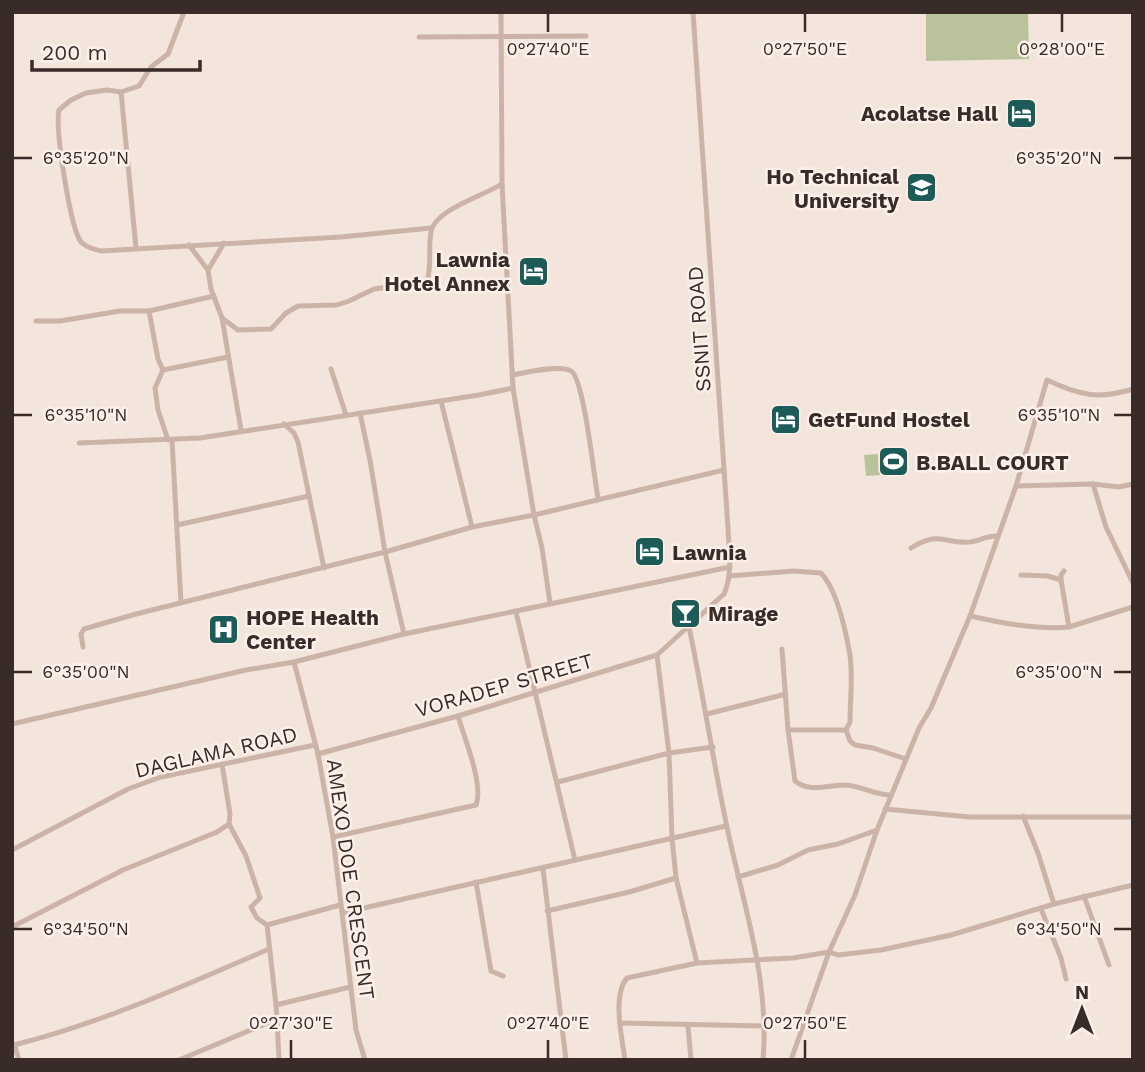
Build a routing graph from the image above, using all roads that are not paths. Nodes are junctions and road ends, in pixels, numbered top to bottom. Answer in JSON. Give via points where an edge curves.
{"nodes":[{"id":1,"x":184,"y":12,"type":"edge"},
{"id":2,"x":501,"y":12,"type":"edge"},
{"id":3,"x":693,"y":12,"type":"edge"},
{"id":4,"x":586,"y":36,"type":"dead end"},
{"id":5,"x":419,"y":37,"type":"dead end"},
{"id":6,"x":502,"y":37,"type":"junction"},
{"id":7,"x":121,"y":92,"type":"junction"},
{"id":8,"x":502,"y":184,"type":"junction"},
{"id":9,"x":431,"y":228,"type":"junction"},
{"id":10,"x":224,"y":243,"type":"junction"},
{"id":11,"x":189,"y":245,"type":"junction"},
{"id":12,"x":136,"y":248,"type":"junction"},
{"id":13,"x":208,"y":270,"type":"junction"},
{"id":14,"x":214,"y":296,"type":"junction"},
{"id":15,"x":149,"y":311,"type":"junction"},
{"id":16,"x":222,"y":318,"type":"junction"},
{"id":17,"x":36,"y":321,"type":"dead end"},
{"id":18,"x":228,"y":356,"type":"junction"},
{"id":19,"x":331,"y":369,"type":"dead end"},
{"id":20,"x":163,"y":370,"type":"junction"},
{"id":21,"x":512,"y":375,"type":"junction"},
{"id":22,"x":513,"y":388,"type":"junction"},
{"id":23,"x":1133,"y":389,"type":"edge"},
{"id":24,"x":441,"y":401,"type":"junction"},
{"id":25,"x":360,"y":412,"type":"junction"},
{"id":26,"x":346,"y":415,"type":"junction"},
{"id":27,"x":284,"y":424,"type":"junction"},
{"id":28,"x":241,"y":430,"type":"junction"},
{"id":29,"x":170,"y":440,"type":"junction"},
{"id":30,"x":79,"y":443,"type":"dead end"},
{"id":31,"x":724,"y":470,"type":"junction"},
{"id":32,"x":1093,"y":484,"type":"junction"},
{"id":33,"x":1133,"y":484,"type":"edge"},
{"id":34,"x":1016,"y":486,"type":"junction"},
{"id":35,"x":309,"y":496,"type":"junction"},
{"id":36,"x":598,"y":498,"type":"junction"},
{"id":37,"x":534,"y":515,"type":"junction"},
{"id":38,"x":177,"y":525,"type":"junction"},
{"id":39,"x":472,"y":527,"type":"junction"},
{"id":40,"x":998,"y":536,"type":"junction"},
{"id":41,"x":911,"y":548,"type":"dead end"},
{"id":42,"x":384,"y":551,"type":"junction"},
{"id":43,"x":730,"y":567,"type":"junction"},
{"id":44,"x":324,"y":568,"type":"junction"},
{"id":45,"x":1064,"y":571,"type":"dead end"},
{"id":46,"x":1021,"y":575,"type":"dead end"},
{"id":47,"x":729,"y":576,"type":"junction"},
{"id":48,"x":1061,"y":580,"type":"junction"},
{"id":49,"x":1133,"y":583,"type":"edge"},
{"id":50,"x":181,"y":603,"type":"junction"},
{"id":51,"x":550,"y":603,"type":"junction"},
{"id":52,"x":1133,"y":607,"type":"edge"},
{"id":53,"x":516,"y":612,"type":"junction"},
{"id":54,"x":970,"y":616,"type":"junction"},
{"id":55,"x":689,"y":627,"type":"junction"},
{"id":56,"x":1069,"y":627,"type":"junction"},
{"id":57,"x":404,"y":634,"type":"junction"},
{"id":58,"x":83,"y":647,"type":"dead end"},
{"id":59,"x":782,"y":649,"type":"dead end"},
{"id":60,"x":657,"y":655,"type":"junction"},
{"id":61,"x":294,"y":662,"type":"junction"},
{"id":62,"x":535,"y":693,"type":"junction"},
{"id":63,"x":786,"y":694,"type":"junction"},
{"id":64,"x":707,"y":714,"type":"junction"},
{"id":65,"x":458,"y":716,"type":"junction"},
{"id":66,"x":12,"y":724,"type":"edge"},
{"id":67,"x":788,"y":730,"type":"junction"},
{"id":68,"x":846,"y":730,"type":"junction"},
{"id":69,"x":315,"y":745,"type":"junction"},
{"id":70,"x":713,"y":747,"type":"junction"},
{"id":71,"x":669,"y":753,"type":"junction"},
{"id":72,"x":318,"y":754,"type":"junction"},
{"id":73,"x":906,"y":759,"type":"junction"},
{"id":74,"x":222,"y":764,"type":"junction"},
{"id":75,"x":558,"y":782,"type":"junction"},
{"id":76,"x":891,"y":795,"type":"junction"},
{"id":77,"x":885,"y":809,"type":"junction"},
{"id":78,"x":1023,"y":816,"type":"junction"},
{"id":79,"x":1133,"y":817,"type":"edge"},
{"id":80,"x":229,"y":824,"type":"junction"},
{"id":81,"x":726,"y":826,"type":"junction"},
{"id":82,"x":877,"y":830,"type":"junction"},
{"id":83,"x":333,"y":837,"type":"junction"},
{"id":84,"x":672,"y":838,"type":"junction"},
{"id":85,"x":12,"y":850,"type":"edge"},
{"id":86,"x":575,"y":860,"type":"junction"},
{"id":87,"x":543,"y":869,"type":"junction"},
{"id":88,"x":738,"y":877,"type":"junction"},
{"id":89,"x":676,"y":878,"type":"junction"},
{"id":90,"x":476,"y":882,"type":"junction"},
{"id":91,"x":1133,"y":885,"type":"edge"},
{"id":92,"x":1084,"y":896,"type":"junction"},
{"id":93,"x":1054,"y":904,"type":"junction"},
{"id":94,"x":340,"y":905,"type":"junction"},
{"id":95,"x":1041,"y":909,"type":"junction"},
{"id":96,"x":547,"y":911,"type":"junction"},
{"id":97,"x":342,"y":913,"type":"junction"},
{"id":98,"x":267,"y":925,"type":"junction"},
{"id":99,"x":12,"y":927,"type":"edge"},
{"id":100,"x":269,"y":949,"type":"junction"},
{"id":101,"x":829,"y":952,"type":"junction"},
{"id":102,"x":757,"y":961,"type":"junction"},
{"id":103,"x":698,"y":963,"type":"junction"},
{"id":104,"x":1109,"y":965,"type":"dead end"},
{"id":105,"x":503,"y":976,"type":"dead end"},
{"id":106,"x":1066,"y":978,"type":"dead end"},
{"id":107,"x":350,"y":987,"type":"junction"},
{"id":108,"x":276,"y":1005,"type":"junction"},
{"id":109,"x":276,"y":1019,"type":"junction"},
{"id":110,"x":620,"y":1023,"type":"junction"},
{"id":111,"x":688,"y":1026,"type":"junction"},
{"id":112,"x":765,"y":1026,"type":"junction"},
{"id":113,"x":13,"y":1043,"type":"edge"},
{"id":114,"x":19,"y":1060,"type":"edge"},
{"id":115,"x":179,"y":1060,"type":"edge"},
{"id":116,"x":279,"y":1060,"type":"edge"},
{"id":117,"x":365,"y":1060,"type":"edge"},
{"id":118,"x":566,"y":1060,"type":"edge"},
{"id":119,"x":625,"y":1060,"type":"edge"},
{"id":120,"x":691,"y":1060,"type":"edge"},
{"id":121,"x":763,"y":1060,"type":"edge"},
{"id":122,"x":791,"y":1060,"type":"edge"}],
"edges":[{"from":1,"to":7,"type":"street","via":[[168,54],[151,67],[139,86]]},
{"from":2,"to":6,"type":"street"},
{"from":3,"to":31,"type":"street","name":"SSNIT ROAD"},
{"from":4,"to":6,"type":"street"},
{"from":5,"to":6,"type":"street"},
{"from":6,"to":8,"type":"street"},
{"from":7,"to":12,"type":"street"},
{"from":7,"to":12,"type":"street","via":[[86,93],[71,100],[59,110],[59,130],[80,240],[101,251]]},
{"from":8,"to":9,"type":"street","via":[[447,211]]},
{"from":8,"to":21,"type":"street"},
{"from":9,"to":10,"type":"street"},
{"from":9,"to":16,"type":"street","via":[[428,282],[374,289],[337,305],[298,306],[271,329],[238,330]]},
{"from":10,"to":11,"type":"street"},
{"from":10,"to":13,"type":"street"},
{"from":11,"to":12,"type":"street"},
{"from":11,"to":13,"type":"street"},
{"from":13,"to":14,"type":"street"},
{"from":14,"to":15,"type":"street"},
{"from":14,"to":16,"type":"street"},
{"from":15,"to":17,"type":"street"},
{"from":15,"to":20,"type":"street"},
{"from":16,"to":18,"type":"street"},
{"from":18,"to":20,"type":"street"},
{"from":18,"to":28,"type":"street"},
{"from":19,"to":26,"type":"street"},
{"from":20,"to":29,"type":"street","via":[[155,388]]},
{"from":21,"to":22,"type":"street"},
{"from":21,"to":36,"type":"street","via":[[562,368],[575,374]]},
{"from":22,"to":24,"type":"street"},
{"from":22,"to":37,"type":"street"},
{"from":23,"to":34,"type":"street","via":[[1108,396],[1086,395],[1047,380]]},
{"from":24,"to":25,"type":"street"},
{"from":24,"to":39,"type":"street"},
{"from":25,"to":26,"type":"street"},
{"from":25,"to":42,"type":"street"},
{"from":26,"to":27,"type":"street"},
{"from":27,"to":28,"type":"street"},
{"from":27,"to":35,"type":"street","via":[[296,437]]},
{"from":28,"to":29,"type":"street"},
{"from":29,"to":30,"type":"street"},
{"from":29,"to":38,"type":"street"},
{"from":31,"to":36,"type":"street"},
{"from":31,"to":43,"type":"street","name":"SSNIT ROAD"},
{"from":32,"to":33,"type":"street"},
{"from":32,"to":34,"type":"street"},
{"from":32,"to":49,"type":"street","via":[[1106,527]]},
{"from":34,"to":40,"type":"street"},
{"from":35,"to":38,"type":"street"},
{"from":35,"to":44,"type":"street"},
{"from":36,"to":37,"type":"street"},
{"from":37,"to":39,"type":"street"},
{"from":37,"to":51,"type":"street"},
{"from":38,"to":50,"type":"street"},
{"from":39,"to":42,"type":"street"},
{"from":40,"to":41,"type":"street","via":[[969,542],[934,538]]},
{"from":40,"to":54,"type":"street"},
{"from":42,"to":44,"type":"street"},
{"from":42,"to":57,"type":"street"},
{"from":43,"to":47,"type":"street","name":"SSNIT ROAD"},
{"from":43,"to":51,"type":"street"},
{"from":44,"to":50,"type":"street"},
{"from":45,"to":48,"type":"street"},
{"from":46,"to":48,"type":"street"},
{"from":47,"to":55,"type":"street","name":"SSNIT ROAD","via":[[724,594]]},
{"from":47,"to":68,"type":"street","via":[[794,571],[821,573],[826,579],[850,656],[850,722]]},
{"from":48,"to":56,"type":"street"},
{"from":50,"to":58,"type":"street","via":[[84,629]]},
{"from":51,"to":53,"type":"street"},
{"from":52,"to":56,"type":"street"},
{"from":53,"to":57,"type":"street"},
{"from":53,"to":62,"type":"street"},
{"from":54,"to":56,"type":"street","via":[[1006,624]]},
{"from":54,"to":73,"type":"street"},
{"from":55,"to":60,"type":"street","name":"VORADEP STREET"},
{"from":55,"to":64,"type":"street"},
{"from":57,"to":61,"type":"street"},
{"from":59,"to":63,"type":"street"},
{"from":60,"to":62,"type":"street","name":"VORADEP STREET"},
{"from":60,"to":71,"type":"street"},
{"from":61,"to":66,"type":"street"},
{"from":61,"to":69,"type":"street","name":"AMEXO DOE CRESCENT"},
{"from":62,"to":65,"type":"street","name":"VORADEP STREET"},
{"from":62,"to":75,"type":"street"},
{"from":63,"to":64,"type":"street"},
{"from":63,"to":67,"type":"street"},
{"from":64,"to":70,"type":"street"},
{"from":65,"to":72,"type":"street","name":"VORADEP STREET"},
{"from":65,"to":83,"type":"street","via":[[476,784],[476,805]]},
{"from":67,"to":68,"type":"street"},
{"from":67,"to":76,"type":"street","via":[[795,781],[802,786],[848,785]]},
{"from":68,"to":73,"type":"street","via":[[855,745]]},
{"from":69,"to":72,"type":"street","name":"AMEXO DOE CRESCENT"},
{"from":69,"to":74,"type":"street","name":"DAGLAMA ROAD"},
{"from":70,"to":71,"type":"street"},
{"from":70,"to":81,"type":"street"},
{"from":71,"to":75,"type":"street"},
{"from":71,"to":84,"type":"street"},
{"from":72,"to":83,"type":"street","name":"AMEXO DOE CRESCENT"},
{"from":73,"to":76,"type":"street"},
{"from":74,"to":80,"type":"street"},
{"from":74,"to":85,"type":"street","name":"DAGLAMA ROAD","via":[[128,789]]},
{"from":75,"to":86,"type":"street"},
{"from":76,"to":77,"type":"street"},
{"from":77,"to":78,"type":"street","via":[[970,817]]},
{"from":77,"to":82,"type":"street"},
{"from":78,"to":79,"type":"street"},
{"from":78,"to":93,"type":"street"},
{"from":80,"to":98,"type":"street","via":[[258,887],[260,898],[252,912]]},
{"from":80,"to":99,"type":"street","via":[[123,870]]},
{"from":81,"to":84,"type":"street"},
{"from":81,"to":88,"type":"street"},
{"from":82,"to":88,"type":"street"},
{"from":82,"to":101,"type":"street"},
{"from":83,"to":94,"type":"street","name":"AMEXO DOE CRESCENT"},
{"from":84,"to":86,"type":"street"},
{"from":84,"to":89,"type":"street"},
{"from":86,"to":87,"type":"street"},
{"from":87,"to":90,"type":"street"},
{"from":87,"to":96,"type":"street"},
{"from":88,"to":102,"type":"street"},
{"from":89,"to":96,"type":"street"},
{"from":89,"to":103,"type":"street"},
{"from":90,"to":97,"type":"street"},
{"from":90,"to":105,"type":"street","via":[[491,971]]},
{"from":91,"to":92,"type":"street"},
{"from":92,"to":93,"type":"street"},
{"from":92,"to":104,"type":"street"},
{"from":93,"to":95,"type":"street"},
{"from":94,"to":97,"type":"street","name":"AMEXO DOE CRESCENT"},
{"from":94,"to":98,"type":"street"},
{"from":95,"to":101,"type":"street","via":[[896,947],[838,955]]},
{"from":95,"to":106,"type":"street"},
{"from":96,"to":118,"type":"street"},
{"from":97,"to":107,"type":"street","name":"AMEXO DOE CRESCENT"},
{"from":98,"to":100,"type":"street"},
{"from":100,"to":108,"type":"street"},
{"from":100,"to":113,"type":"street","via":[[183,988],[43,1037]]},
{"from":101,"to":102,"type":"street"},
{"from":101,"to":122,"type":"street"},
{"from":102,"to":103,"type":"street"},
{"from":102,"to":112,"type":"street"},
{"from":103,"to":110,"type":"street","via":[[627,978],[620,996]]},
{"from":107,"to":108,"type":"street"},
{"from":107,"to":117,"type":"street","name":"AMEXO DOE CRESCENT"},
{"from":108,"to":109,"type":"street"},
{"from":109,"to":115,"type":"street"},
{"from":109,"to":116,"type":"street"},
{"from":110,"to":111,"type":"street"},
{"from":110,"to":119,"type":"street"},
{"from":111,"to":112,"type":"street"},
{"from":111,"to":120,"type":"street"},
{"from":112,"to":121,"type":"street"},
{"from":113,"to":114,"type":"street"}]}
